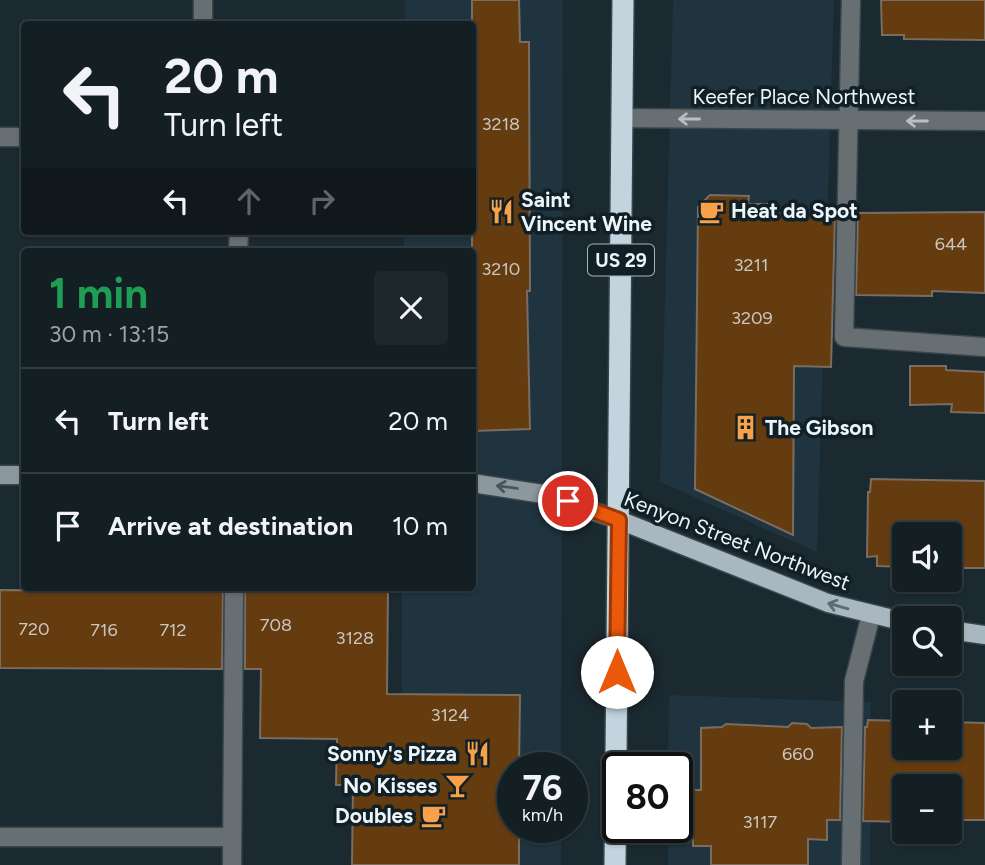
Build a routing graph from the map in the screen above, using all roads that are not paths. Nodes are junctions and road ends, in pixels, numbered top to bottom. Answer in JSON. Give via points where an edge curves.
{"nodes":[{"id":1,"x":203,"y":0,"type":"edge"},
{"id":2,"x":623,"y":0,"type":"edge"},
{"id":3,"x":851,"y":0,"type":"edge"},
{"id":4,"x":203,"y":21,"type":"edge"},
{"id":5,"x":622,"y":118,"type":"junction"},
{"id":6,"x":850,"y":120,"type":"junction"},
{"id":7,"x":985,"y":121,"type":"edge"},
{"id":8,"x":0,"y":137,"type":"edge"},
{"id":9,"x":21,"y":137,"type":"edge"},
{"id":10,"x":985,"y":347,"type":"edge"},
{"id":11,"x":0,"y":475,"type":"edge"},
{"id":12,"x":21,"y":475,"type":"edge"},
{"id":13,"x":476,"y":484,"type":"edge"},
{"id":14,"x":619,"y":520,"type":"junction"},
{"id":15,"x":234,"y":591,"type":"edge"},
{"id":16,"x":871,"y":615,"type":"junction"},
{"id":17,"x":892,"y":619,"type":"edge"},
{"id":18,"x":962,"y":632,"type":"edge"},
{"id":19,"x":985,"y":635,"type":"edge"},
{"id":20,"x":232,"y":836,"type":"junction"},
{"id":21,"x":0,"y":837,"type":"edge"},
{"id":22,"x":232,"y":865,"type":"edge"},
{"id":23,"x":615,"y":865,"type":"edge"},
{"id":24,"x":851,"y":865,"type":"edge"}],
"edges":[{"from":1,"to":4,"type":"street"},
{"from":2,"to":5,"type":"highway","number":"US 29"},
{"from":3,"to":6,"type":"street"},
{"from":6,"to":5,"type":"street","name":"Keefer Place Northwest","one_way":true},
{"from":5,"to":14,"type":"highway","number":"US 29"},
{"from":7,"to":6,"type":"street","name":"Keefer Place Northwest","one_way":true},
{"from":6,"to":10,"type":"street","via":[[844,337]]},
{"from":8,"to":9,"type":"street"},
{"from":11,"to":12,"type":"main road"},
{"from":14,"to":13,"type":"main road","name":"Kenyon Street Northwest","one_way":true,"via":[[543,494]]},
{"from":16,"to":14,"type":"main road","name":"Kenyon Street Northwest","one_way":true,"via":[[781,586]]},
{"from":14,"to":23,"type":"highway","number":"US 29"},
{"from":15,"to":20,"type":"street"},
{"from":16,"to":17,"type":"main road","name":"Kenyon Street Northwest"},
{"from":16,"to":24,"type":"street","via":[[854,681]]},
{"from":18,"to":19,"type":"main road"},
{"from":20,"to":21,"type":"street"},
{"from":20,"to":22,"type":"street"}]}
